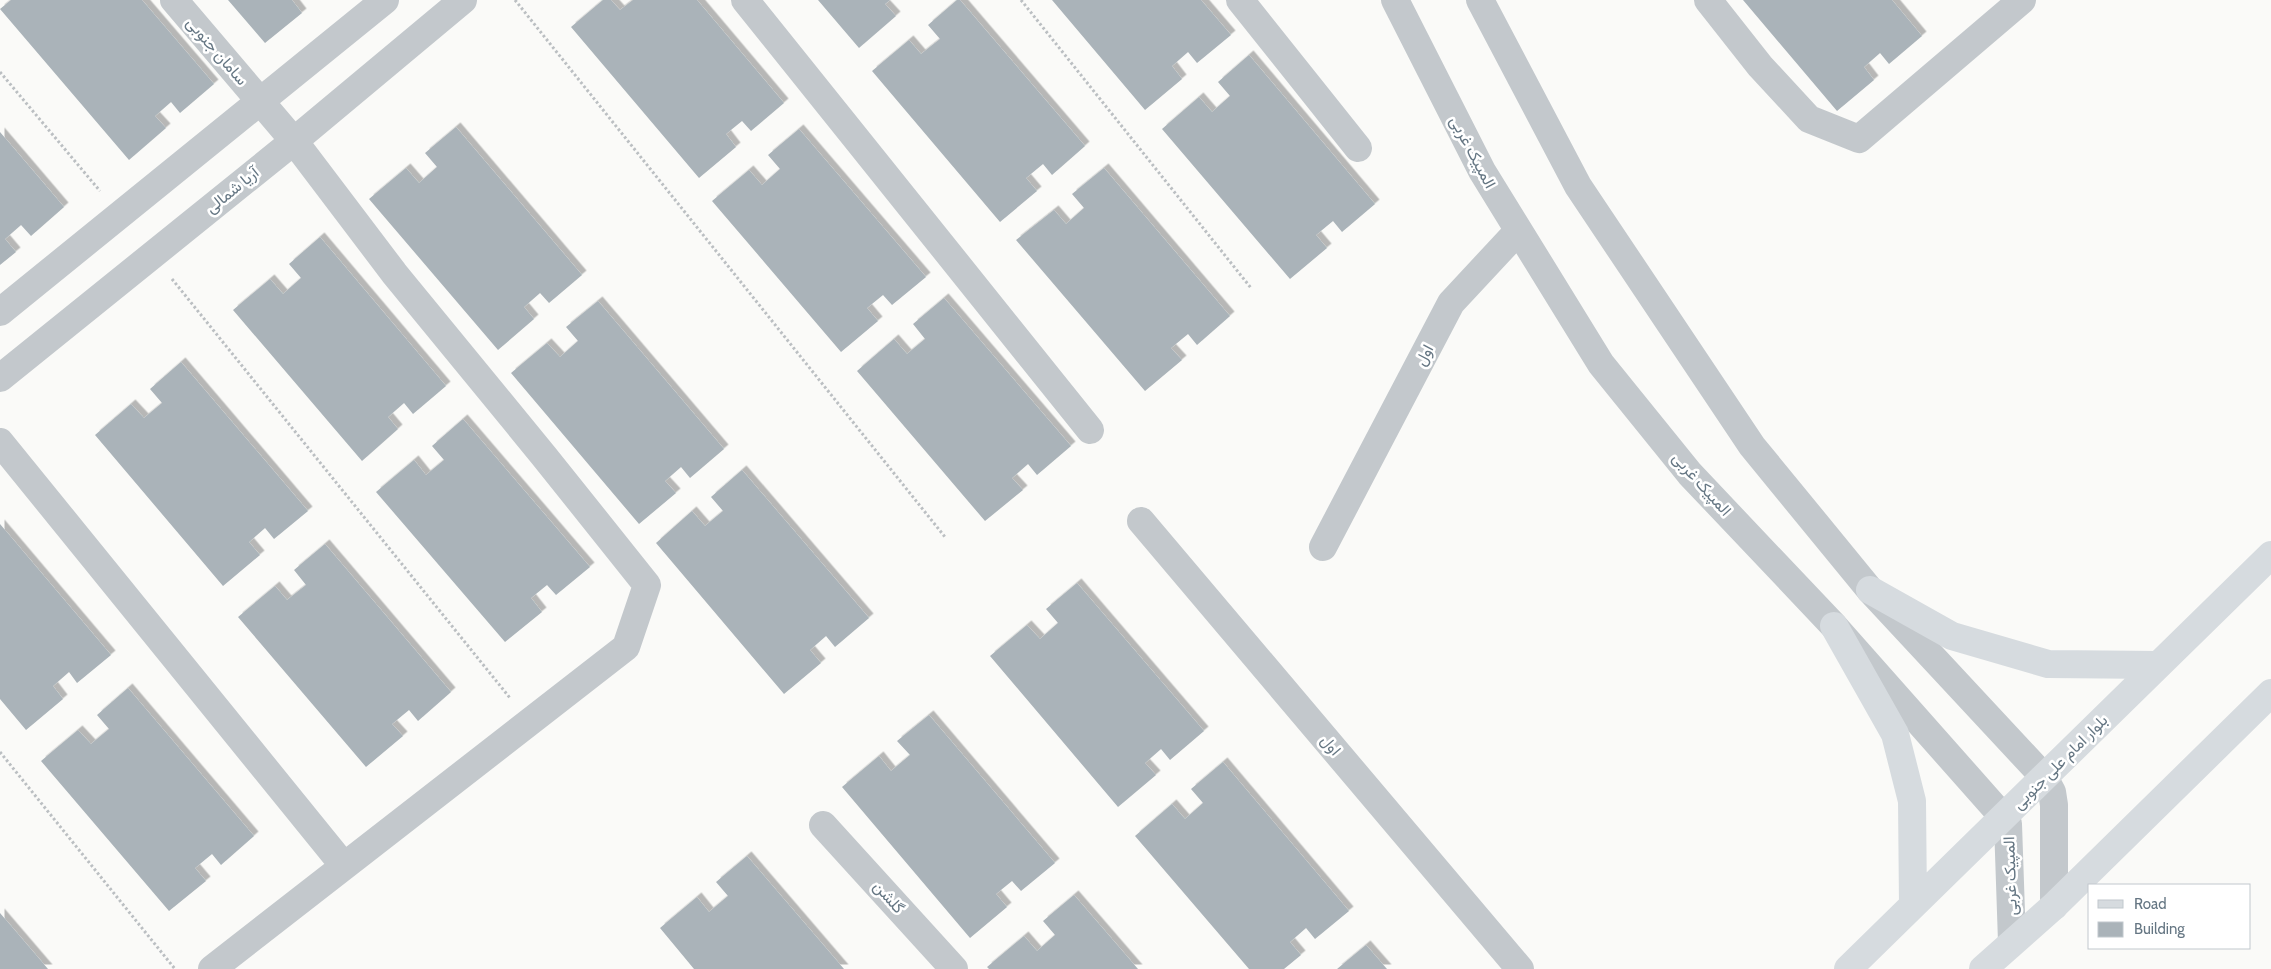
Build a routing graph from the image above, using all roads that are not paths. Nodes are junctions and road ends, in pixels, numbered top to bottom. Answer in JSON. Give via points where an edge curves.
{"nodes":[{"id":1,"x":174,"y":0,"type":"edge"},
{"id":2,"x":385,"y":0,"type":"edge"},
{"id":3,"x":463,"y":0,"type":"edge"},
{"id":4,"x":745,"y":0,"type":"edge"},
{"id":5,"x":1240,"y":0,"type":"edge"},
{"id":6,"x":1395,"y":0,"type":"edge"},
{"id":7,"x":1480,"y":0,"type":"edge"},
{"id":8,"x":1708,"y":0,"type":"edge"},
{"id":9,"x":2022,"y":0,"type":"edge"},
{"id":10,"x":260,"y":101,"type":"junction"},
{"id":11,"x":294,"y":141,"type":"junction"},
{"id":12,"x":1358,"y":148,"type":"dead end"},
{"id":13,"x":1518,"y":231,"type":"junction"},
{"id":14,"x":0,"y":312,"type":"edge"},
{"id":15,"x":0,"y":378,"type":"edge"},
{"id":16,"x":1090,"y":430,"type":"dead end"},
{"id":17,"x":0,"y":442,"type":"edge"},
{"id":18,"x":1141,"y":521,"type":"dead end"},
{"id":19,"x":1323,"y":547,"type":"dead end"},
{"id":20,"x":2271,"y":555,"type":"edge"},
{"id":21,"x":1870,"y":590,"type":"junction"},
{"id":22,"x":1834,"y":626,"type":"junction"},
{"id":23,"x":2158,"y":665,"type":"junction"},
{"id":24,"x":2271,"y":693,"type":"edge"},
{"id":25,"x":2044,"y":777,"type":"junction"},
{"id":26,"x":2004,"y":818,"type":"junction"},
{"id":27,"x":824,"y":825,"type":"dead end"},
{"id":28,"x":344,"y":866,"type":"junction"},
{"id":29,"x":1913,"y":905,"type":"junction"},
{"id":30,"x":2054,"y":906,"type":"junction"},
{"id":31,"x":2012,"y":942,"type":"junction"},
{"id":32,"x":212,"y":969,"type":"edge"},
{"id":33,"x":954,"y":969,"type":"edge"},
{"id":34,"x":1520,"y":969,"type":"edge"},
{"id":35,"x":1848,"y":969,"type":"edge"},
{"id":36,"x":1983,"y":969,"type":"edge"}],
"edges":[{"from":1,"to":10,"type":"street","name":"سامان جنوبی"},
{"from":2,"to":10,"type":"street"},
{"from":3,"to":11,"type":"street","name":"آریا شمالی"},
{"from":4,"to":16,"type":"street"},
{"from":5,"to":12,"type":"street"},
{"from":6,"to":13,"type":"street","name":"المپیک غربی","via":[[1482,172]]},
{"from":7,"to":21,"type":"street","via":[[1578,186],[1752,446]]},
{"from":8,"to":9,"type":"street","via":[[1760,66],[1809,119],[1859,139]]},
{"from":10,"to":11,"type":"street","name":"سامان جنوبی"},
{"from":10,"to":14,"type":"street"},
{"from":11,"to":15,"type":"street","name":"آریا شمالی"},
{"from":11,"to":28,"type":"street","name":"سامان جنوبی","via":[[394,273],[647,585],[626,647]]},
{"from":13,"to":19,"type":"street","name":"اول","via":[[1451,303]]},
{"from":13,"to":22,"type":"street","name":"المپیک غربی","via":[[1600,364],[1690,474]]},
{"from":17,"to":28,"type":"street"},
{"from":18,"to":34,"type":"street","name":"اول"},
{"from":20,"to":23,"type":"main road","name":"بلوار امام علی جنوبی"},
{"from":21,"to":23,"type":"main road","via":[[1952,636],[2048,664]]},
{"from":21,"to":25,"type":"street"},
{"from":22,"to":26,"type":"street","name":"المپیک غربی"},
{"from":22,"to":29,"type":"main road","via":[[1895,734],[1912,801]]},
{"from":23,"to":25,"type":"main road","name":"بلوار امام علی جنوبی"},
{"from":24,"to":30,"type":"main road"},
{"from":25,"to":26,"type":"main road","name":"بلوار امام علی جنوبی"},
{"from":25,"to":30,"type":"street","via":[[2054,805]]},
{"from":26,"to":29,"type":"main road","name":"بلوار امام علی جنوبی"},
{"from":26,"to":31,"type":"street","name":"المپیک غربی","via":[[2008,824]]},
{"from":27,"to":33,"type":"street","name":"گلشن"},
{"from":28,"to":32,"type":"street"},
{"from":29,"to":35,"type":"main road","name":"بلوار امام علی جنوبی"},
{"from":30,"to":31,"type":"main road"},
{"from":31,"to":36,"type":"main road"}]}
